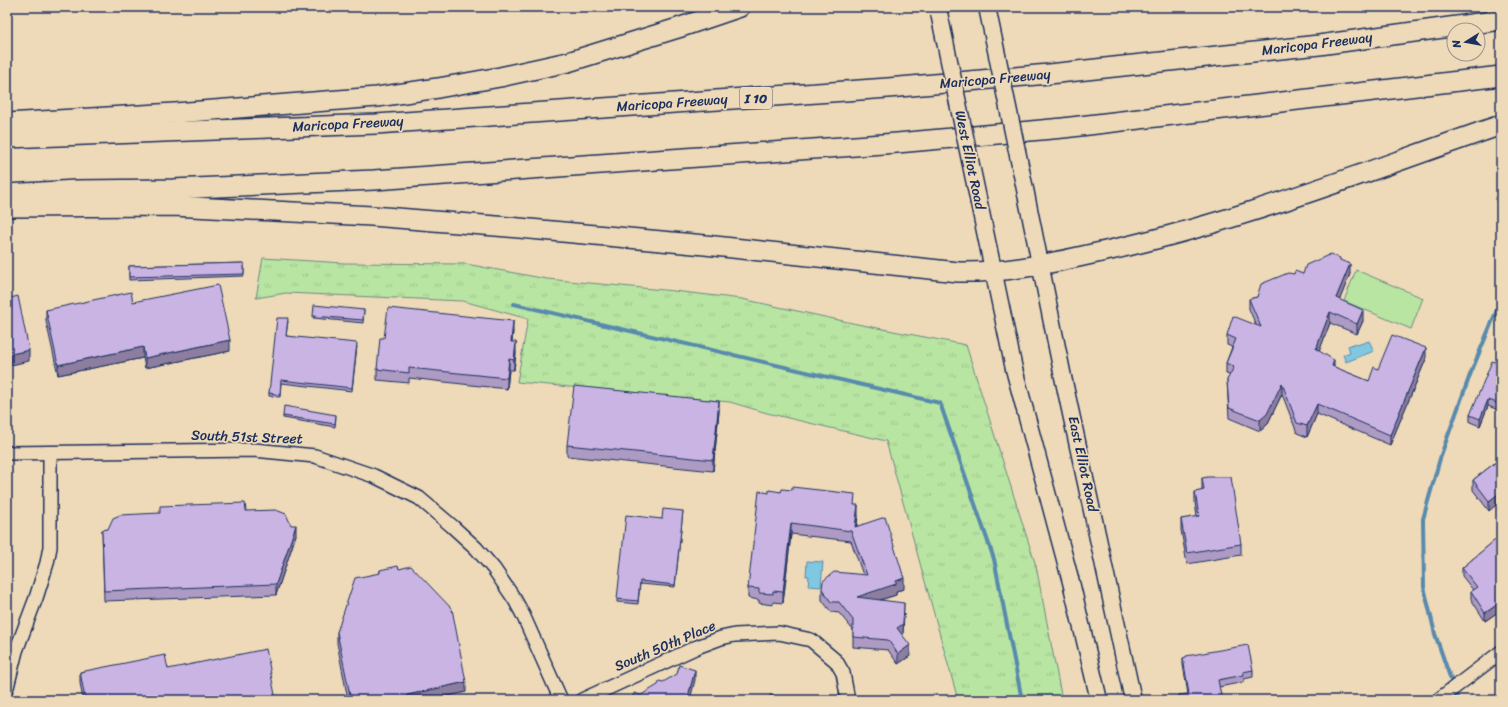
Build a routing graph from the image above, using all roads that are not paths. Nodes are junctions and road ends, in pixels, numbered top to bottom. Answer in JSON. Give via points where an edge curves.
{"nodes":[{"id":1,"x":740,"y":7,"type":"edge"},
{"id":2,"x":987,"y":7,"type":"edge"},
{"id":3,"x":939,"y":10,"type":"edge"},
{"id":4,"x":1501,"y":20,"type":"edge"},
{"id":5,"x":1501,"y":76,"type":"edge"},
{"id":6,"x":7,"y":123,"type":"edge"},
{"id":7,"x":1501,"y":125,"type":"edge"},
{"id":8,"x":7,"y":138,"type":"edge"},
{"id":9,"x":7,"y":194,"type":"edge"},
{"id":10,"x":7,"y":207,"type":"edge"},
{"id":11,"x":1040,"y":265,"type":"junction"},
{"id":12,"x":993,"y":272,"type":"junction"},
{"id":13,"x":7,"y":453,"type":"edge"},
{"id":14,"x":50,"y":453,"type":"junction"},
{"id":15,"x":1501,"y":652,"type":"edge"},
{"id":16,"x":7,"y":686,"type":"edge"},
{"id":17,"x":561,"y":700,"type":"edge"},
{"id":18,"x":582,"y":700,"type":"edge"},
{"id":19,"x":848,"y":700,"type":"edge"},
{"id":20,"x":1099,"y":700,"type":"edge"},
{"id":21,"x":1133,"y":700,"type":"edge"},
{"id":22,"x":1438,"y":700,"type":"edge"}],
"edges":[{"from":1,"to":6,"type":"highway","via":[[568,62],[438,88],[377,97]]},
{"from":2,"to":11,"type":"main road","name":"East Elliot Road","bridge":true},
{"from":3,"to":12,"type":"main road","name":"West Elliot Road","bridge":true},
{"from":4,"to":8,"type":"highway","name":"Maricopa Freeway","number":"I 10","via":[[1311,46],[888,88],[376,124]]},
{"from":5,"to":9,"type":"highway","via":[[1063,128],[897,143],[374,180]]},
{"from":7,"to":11,"type":"highway","via":[[1306,194],[1179,234]]},
{"from":10,"to":12,"type":"highway","via":[[173,206],[372,216],[705,245],[958,272]]},
{"from":11,"to":12,"type":"highway"},
{"from":11,"to":21,"type":"main road","name":"East Elliot Road"},
{"from":12,"to":20,"type":"main road","via":[[1014,369],[1071,582]]},
{"from":13,"to":14,"type":"street","name":"South 51st Street"},
{"from":14,"to":16,"type":"street","via":[[50,547]]},
{"from":14,"to":17,"type":"street","name":"South 51st Street","via":[[254,450],[315,456],[393,484],[418,498],[452,526],[494,569],[520,610]]},
{"from":15,"to":22,"type":"street"},
{"from":18,"to":19,"type":"street","name":"South 50th Place","via":[[697,647],[735,635],[779,633],[811,640],[836,661],[843,673]]}]}
